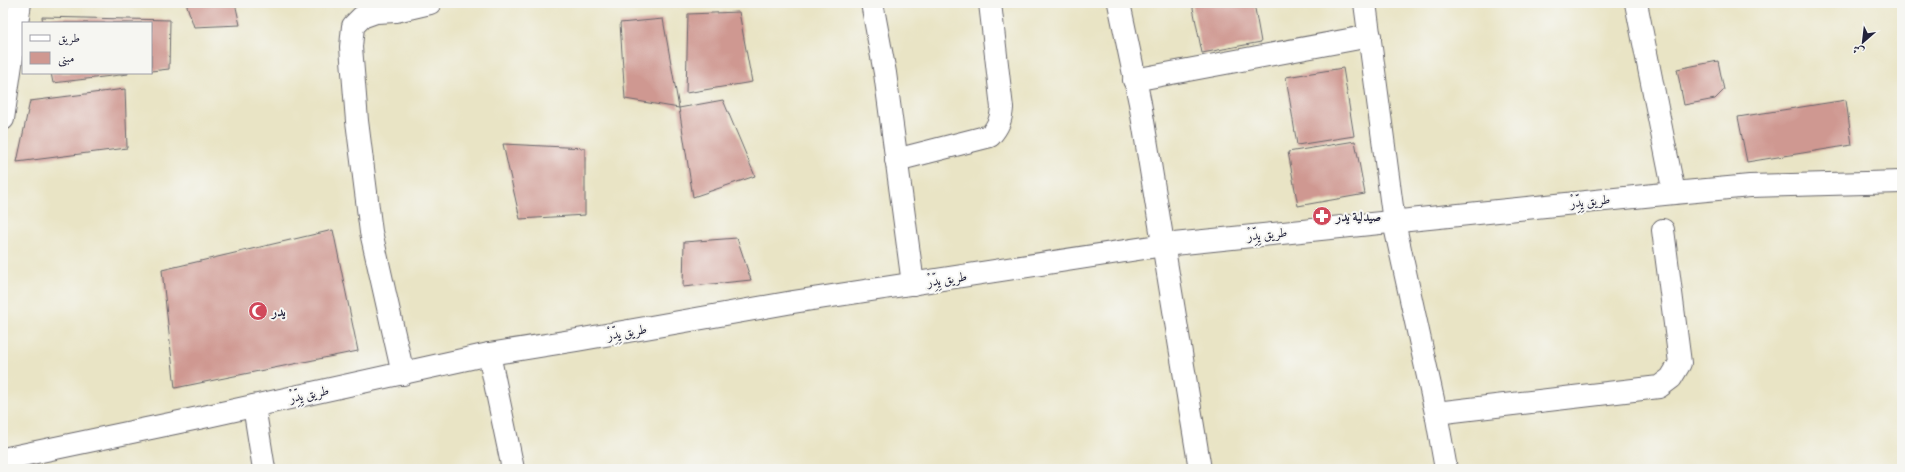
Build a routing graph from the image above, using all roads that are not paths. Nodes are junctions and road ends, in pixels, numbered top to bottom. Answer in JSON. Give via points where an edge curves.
{"nodes":[{"id":1,"x":20,"y":3,"type":"edge"},
{"id":2,"x":430,"y":3,"type":"edge"},
{"id":3,"x":872,"y":3,"type":"edge"},
{"id":4,"x":990,"y":3,"type":"edge"},
{"id":5,"x":1119,"y":3,"type":"edge"},
{"id":6,"x":1365,"y":3,"type":"edge"},
{"id":7,"x":1636,"y":3,"type":"edge"},
{"id":8,"x":1370,"y":36,"type":"junction"},
{"id":9,"x":1134,"y":80,"type":"junction"},
{"id":10,"x":3,"y":119,"type":"edge"},
{"id":11,"x":896,"y":160,"type":"junction"},
{"id":12,"x":1902,"y":182,"type":"edge"},
{"id":13,"x":1674,"y":193,"type":"junction"},
{"id":14,"x":1394,"y":222,"type":"junction"},
{"id":15,"x":1662,"y":230,"type":"dead end"},
{"id":16,"x":1164,"y":245,"type":"junction"},
{"id":17,"x":914,"y":284,"type":"junction"},
{"id":18,"x":489,"y":354,"type":"junction"},
{"id":19,"x":403,"y":374,"type":"junction"},
{"id":20,"x":254,"y":406,"type":"junction"},
{"id":21,"x":1436,"y":413,"type":"junction"},
{"id":22,"x":3,"y":459,"type":"edge"},
{"id":23,"x":264,"y":469,"type":"edge"},
{"id":24,"x":513,"y":469,"type":"edge"},
{"id":25,"x":1200,"y":469,"type":"edge"},
{"id":26,"x":1446,"y":469,"type":"edge"}],
"edges":[{"from":1,"to":10,"type":"street"},
{"from":2,"to":19,"type":"street","via":[[396,11],[376,12],[362,17],[353,26],[351,47],[357,121],[372,232]]},
{"from":3,"to":11,"type":"street","via":[[885,73]]},
{"from":4,"to":11,"type":"street","via":[[1002,108],[997,128],[990,136]]},
{"from":5,"to":9,"type":"street"},
{"from":6,"to":8,"type":"street"},
{"from":7,"to":13,"type":"street"},
{"from":8,"to":9,"type":"street"},
{"from":8,"to":14,"type":"street"},
{"from":9,"to":16,"type":"street"},
{"from":11,"to":17,"type":"street"},
{"from":12,"to":13,"type":"street","name":"طريق يِدِّرْ","via":[[1750,186]]},
{"from":13,"to":14,"type":"street","name":"طريق يِدِّرْ"},
{"from":14,"to":16,"type":"street","name":"طريق يِدِّرْ"},
{"from":14,"to":21,"type":"street"},
{"from":15,"to":21,"type":"street","via":[[1680,363],[1672,378],[1659,387]]},
{"from":16,"to":17,"type":"street","name":"طريق يِدِّرْ"},
{"from":16,"to":25,"type":"street"},
{"from":17,"to":18,"type":"street","name":"طريق يِدِّرْ"},
{"from":18,"to":19,"type":"street","name":"طريق يِدِّرْ"},
{"from":18,"to":24,"type":"street"},
{"from":19,"to":20,"type":"street","name":"طريق يِدِّرْ"},
{"from":20,"to":22,"type":"street","name":"طريق يِدِّرْ"},
{"from":20,"to":23,"type":"street"},
{"from":21,"to":26,"type":"street"}]}
